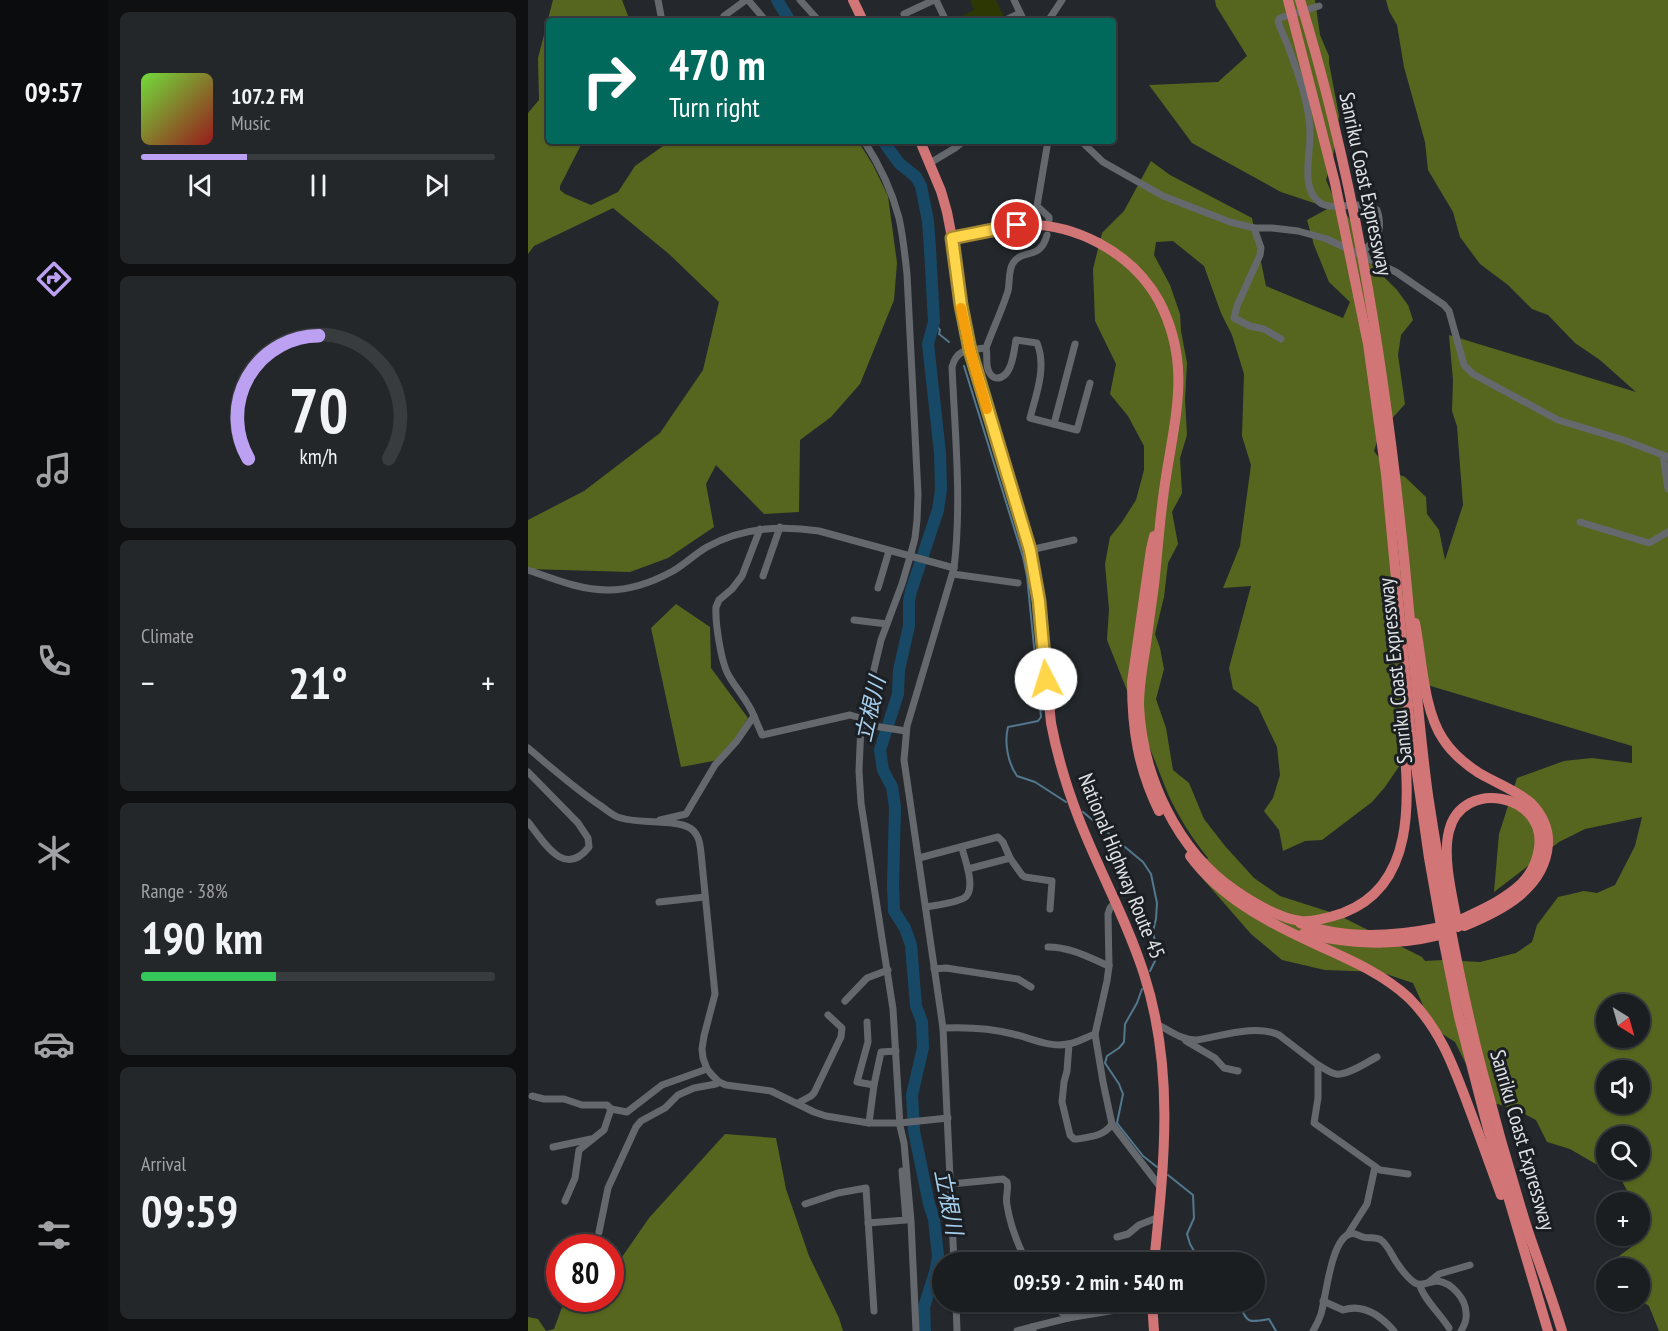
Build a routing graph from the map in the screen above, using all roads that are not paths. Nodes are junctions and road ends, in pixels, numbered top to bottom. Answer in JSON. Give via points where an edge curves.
{"nodes":[{"id":1,"x":658,"y":0,"type":"edge"},
{"id":2,"x":747,"y":0,"type":"edge"},
{"id":3,"x":801,"y":0,"type":"edge"},
{"id":4,"x":853,"y":0,"type":"edge"},
{"id":5,"x":935,"y":0,"type":"edge"},
{"id":6,"x":1014,"y":0,"type":"edge"},
{"id":7,"x":1062,"y":0,"type":"edge"},
{"id":8,"x":1288,"y":0,"type":"edge"},
{"id":9,"x":1300,"y":0,"type":"edge"},
{"id":10,"x":1319,"y":6,"type":"dead end"},
{"id":11,"x":1020,"y":13,"type":"junction"},
{"id":12,"x":904,"y":14,"type":"dead end"},
{"id":13,"x":724,"y":16,"type":"dead end"},
{"id":14,"x":661,"y":18,"type":"edge"},
{"id":15,"x":763,"y":18,"type":"edge"},
{"id":16,"x":816,"y":18,"type":"edge"},
{"id":17,"x":862,"y":18,"type":"edge"},
{"id":18,"x":944,"y":18,"type":"edge"},
{"id":19,"x":1010,"y":18,"type":"edge"},
{"id":20,"x":1022,"y":18,"type":"edge"},
{"id":21,"x":1050,"y":18,"type":"edge"},
{"id":22,"x":866,"y":144,"type":"edge"},
{"id":23,"x":921,"y":144,"type":"edge"},
{"id":24,"x":960,"y":144,"type":"edge"},
{"id":25,"x":1048,"y":144,"type":"edge"},
{"id":26,"x":1084,"y":144,"type":"edge"},
{"id":27,"x":930,"y":163,"type":"junction"},
{"id":28,"x":1049,"y":220,"type":"dead end"},
{"id":29,"x":1254,"y":228,"type":"junction"},
{"id":30,"x":1047,"y":235,"type":"dead end"},
{"id":31,"x":952,"y":238,"type":"junction"},
{"id":32,"x":1366,"y":258,"type":"junction"},
{"id":33,"x":1281,"y":339,"type":"dead end"},
{"id":34,"x":1075,"y":344,"type":"dead end"},
{"id":35,"x":986,"y":348,"type":"junction"},
{"id":36,"x":970,"y":350,"type":"junction"},
{"id":37,"x":1378,"y":377,"type":"junction"},
{"id":38,"x":1090,"y":383,"type":"dead end"},
{"id":39,"x":1054,"y":424,"type":"junction"},
{"id":40,"x":1665,"y":456,"type":"edge"},
{"id":41,"x":1668,"y":489,"type":"edge"},
{"id":42,"x":1160,"y":518,"type":"junction"},
{"id":43,"x":1580,"y":522,"type":"dead end"},
{"id":44,"x":780,"y":527,"type":"junction"},
{"id":45,"x":760,"y":529,"type":"junction"},
{"id":46,"x":1668,"y":532,"type":"edge"},
{"id":47,"x":1074,"y":540,"type":"dead end"},
{"id":48,"x":1030,"y":550,"type":"junction"},
{"id":49,"x":889,"y":551,"type":"junction"},
{"id":50,"x":913,"y":558,"type":"junction"},
{"id":51,"x":528,"y":570,"type":"edge"},
{"id":52,"x":951,"y":570,"type":"junction"},
{"id":53,"x":1400,"y":574,"type":"junction"},
{"id":54,"x":763,"y":576,"type":"dead end"},
{"id":55,"x":1018,"y":583,"type":"dead end"},
{"id":56,"x":878,"y":588,"type":"dead end"},
{"id":57,"x":854,"y":620,"type":"dead end"},
{"id":58,"x":887,"y":624,"type":"junction"},
{"id":59,"x":754,"y":716,"type":"junction"},
{"id":60,"x":863,"y":725,"type":"junction"},
{"id":61,"x":902,"y":730,"type":"junction"},
{"id":62,"x":528,"y":748,"type":"edge"},
{"id":63,"x":528,"y":772,"type":"edge"},
{"id":64,"x":528,"y":822,"type":"edge"},
{"id":65,"x":649,"y":823,"type":"junction"},
{"id":66,"x":962,"y":848,"type":"junction"},
{"id":67,"x":918,"y":858,"type":"junction"},
{"id":68,"x":1010,"y":858,"type":"junction"},
{"id":69,"x":968,"y":869,"type":"junction"},
{"id":70,"x":705,"y":897,"type":"junction"},
{"id":71,"x":1116,"y":901,"type":"junction"},
{"id":72,"x":659,"y":902,"type":"dead end"},
{"id":73,"x":926,"y":907,"type":"junction"},
{"id":74,"x":1050,"y":909,"type":"dead end"},
{"id":75,"x":1286,"y":917,"type":"junction"},
{"id":76,"x":1280,"y":928,"type":"junction"},
{"id":77,"x":1047,"y":947,"type":"dead end"},
{"id":78,"x":1109,"y":966,"type":"junction"},
{"id":79,"x":934,"y":969,"type":"junction"},
{"id":80,"x":888,"y":970,"type":"junction"},
{"id":81,"x":1031,"y":987,"type":"dead end"},
{"id":82,"x":845,"y":1001,"type":"dead end"},
{"id":83,"x":828,"y":1015,"type":"dead end"},
{"id":84,"x":1469,"y":1015,"type":"junction"},
{"id":85,"x":867,"y":1022,"type":"dead end"},
{"id":86,"x":1157,"y":1024,"type":"junction"},
{"id":87,"x":943,"y":1028,"type":"junction"},
{"id":88,"x":1095,"y":1034,"type":"junction"},
{"id":89,"x":1182,"y":1038,"type":"junction"},
{"id":90,"x":1069,"y":1044,"type":"junction"},
{"id":91,"x":896,"y":1051,"type":"junction"},
{"id":92,"x":1377,"y":1057,"type":"dead end"},
{"id":93,"x":1318,"y":1065,"type":"junction"},
{"id":94,"x":707,"y":1069,"type":"junction"},
{"id":95,"x":1238,"y":1071,"type":"dead end"},
{"id":96,"x":719,"y":1082,"type":"junction"},
{"id":97,"x":874,"y":1085,"type":"junction"},
{"id":98,"x":532,"y":1096,"type":"dead end"},
{"id":99,"x":798,"y":1103,"type":"junction"},
{"id":100,"x":611,"y":1109,"type":"junction"},
{"id":101,"x":948,"y":1118,"type":"junction"},
{"id":102,"x":869,"y":1123,"type":"junction"},
{"id":103,"x":901,"y":1124,"type":"junction"},
{"id":104,"x":1113,"y":1124,"type":"junction"},
{"id":105,"x":594,"y":1139,"type":"junction"},
{"id":106,"x":552,"y":1147,"type":"dead end"},
{"id":107,"x":1376,"y":1167,"type":"junction"},
{"id":108,"x":1408,"y":1174,"type":"dead end"},
{"id":109,"x":951,"y":1184,"type":"junction"},
{"id":110,"x":1162,"y":1189,"type":"junction"},
{"id":111,"x":565,"y":1201,"type":"dead end"},
{"id":112,"x":805,"y":1204,"type":"dead end"},
{"id":113,"x":1159,"y":1217,"type":"junction"},
{"id":114,"x":868,"y":1222,"type":"junction"},
{"id":115,"x":599,"y":1232,"type":"dead end"},
{"id":116,"x":1348,"y":1234,"type":"junction"},
{"id":117,"x":1117,"y":1237,"type":"dead end"},
{"id":118,"x":954,"y":1252,"type":"edge"},
{"id":119,"x":1022,"y":1252,"type":"edge"},
{"id":120,"x":1155,"y":1252,"type":"edge"},
{"id":121,"x":1470,"y":1265,"type":"dead end"},
{"id":122,"x":1424,"y":1284,"type":"junction"},
{"id":123,"x":1323,"y":1301,"type":"junction"},
{"id":124,"x":874,"y":1311,"type":"dead end"},
{"id":125,"x":956,"y":1312,"type":"edge"},
{"id":126,"x":1061,"y":1312,"type":"edge"},
{"id":127,"x":1102,"y":1312,"type":"edge"},
{"id":128,"x":1153,"y":1312,"type":"edge"},
{"id":129,"x":1068,"y":1318,"type":"junction"},
{"id":130,"x":1560,"y":1325,"type":"edge"},
{"id":131,"x":1449,"y":1328,"type":"dead end"},
{"id":132,"x":1547,"y":1328,"type":"edge"},
{"id":133,"x":1033,"y":1329,"type":"edge"},
{"id":134,"x":916,"y":1331,"type":"edge"},
{"id":135,"x":957,"y":1331,"type":"edge"},
{"id":136,"x":1017,"y":1331,"type":"edge"},
{"id":137,"x":1154,"y":1331,"type":"edge"},
{"id":138,"x":1313,"y":1331,"type":"edge"},
{"id":139,"x":1394,"y":1331,"type":"edge"},
{"id":140,"x":1461,"y":1331,"type":"edge"}],
"edges":[{"from":1,"to":14,"type":"street"},
{"from":2,"to":13,"type":"street"},
{"from":2,"to":15,"type":"street"},
{"from":3,"to":16,"type":"street"},
{"from":4,"to":17,"type":"highway"},
{"from":5,"to":12,"type":"street"},
{"from":5,"to":18,"type":"street"},
{"from":6,"to":11,"type":"street"},
{"from":7,"to":21,"type":"street"},
{"from":8,"to":37,"type":"highway","name":"Sanriku Coast Expressway","via":[[1335,183]]},
{"from":9,"to":37,"type":"highway","name":"Sanriku Coast Expressway","via":[[1347,179]]},
{"from":10,"to":32,"type":"street","via":[[1280,18],[1278,23],[1310,121],[1308,185],[1322,204],[1364,204],[1377,210],[1380,228],[1365,251]]},
{"from":11,"to":19,"type":"street"},
{"from":11,"to":20,"type":"street"},
{"from":22,"to":50,"type":"street","via":[[893,198],[907,274],[918,494]]},
{"from":23,"to":27,"type":"highway","name":"National Highway Route 45"},
{"from":24,"to":27,"type":"street"},
{"from":25,"to":28,"type":"street","via":[[1038,206]]},
{"from":26,"to":29,"type":"street","via":[[1103,162],[1163,196]]},
{"from":27,"to":31,"type":"highway","name":"National Highway Route 45"},
{"from":29,"to":32,"type":"street","via":[[1305,233]]},
{"from":29,"to":33,"type":"street","via":[[1261,251],[1234,318]]},
{"from":30,"to":35,"type":"street","via":[[1041,249],[1019,257],[1012,265],[1008,290]]},
{"from":31,"to":36,"type":"highway","name":"National Highway Route 45"},
{"from":31,"to":42,"type":"highway","via":[[1017,225],[1073,232],[1123,259],[1148,284],[1174,336],[1180,372]]},
{"from":32,"to":40,"type":"street","via":[[1396,272],[1444,305],[1452,318],[1464,365],[1473,374],[1558,420]]},
{"from":34,"to":39,"type":"street"},
{"from":35,"to":36,"type":"street"},
{"from":35,"to":39,"type":"street","via":[[989,371],[996,378],[1010,367],[1016,340],[1037,343],[1040,377],[1030,418]]},
{"from":36,"to":48,"type":"highway","name":"National Highway Route 45"},
{"from":36,"to":52,"type":"street","via":[[958,353],[952,367],[958,508]]},
{"from":37,"to":53,"type":"highway","name":"Sanriku Coast Expressway"},
{"from":38,"to":39,"type":"street","via":[[1077,430]]},
{"from":40,"to":41,"type":"street"},
{"from":42,"to":75,"type":"highway","via":[[1139,703],[1152,776],[1170,816],[1200,859],[1233,889]]},
{"from":42,"to":76,"type":"highway","via":[[1151,549],[1132,682],[1134,735],[1144,778],[1164,820],[1199,869],[1234,899]]},
{"from":43,"to":46,"type":"street","via":[[1648,543]]},
{"from":44,"to":45,"type":"street"},
{"from":44,"to":49,"type":"street","via":[[819,531]]},
{"from":44,"to":54,"type":"street"},
{"from":45,"to":51,"type":"street","via":[[725,538],[657,579],[625,589],[585,589]]},
{"from":45,"to":59,"type":"street","via":[[742,576],[716,607],[724,666]]},
{"from":47,"to":48,"type":"street"},
{"from":48,"to":71,"type":"highway","name":"National Highway Route 45","via":[[1054,741],[1079,821]]},
{"from":49,"to":50,"type":"street"},
{"from":49,"to":56,"type":"street"},
{"from":50,"to":52,"type":"street"},
{"from":50,"to":58,"type":"street"},
{"from":52,"to":55,"type":"street"},
{"from":52,"to":61,"type":"street"},
{"from":53,"to":75,"type":"highway","via":[[1399,678],[1406,789],[1401,850],[1389,876],[1356,906],[1304,922]]},
{"from":53,"to":84,"type":"highway","name":"Sanriku Coast Expressway","via":[[1428,795]]},
{"from":53,"to":84,"type":"highway","via":[[1418,637],[1429,706],[1441,737],[1469,766],[1530,803],[1542,818],[1548,837],[1545,861],[1527,890],[1483,918],[1463,922],[1515,889],[1531,871],[1538,857],[1539,836],[1525,809],[1507,799],[1480,799],[1464,807],[1453,819],[1446,855]]},
{"from":53,"to":132,"type":"highway","name":"Sanriku Coast Expressway","via":[[1410,725],[1449,970],[1488,1129]]},
{"from":57,"to":58,"type":"street"},
{"from":58,"to":60,"type":"street"},
{"from":59,"to":60,"type":"street","via":[[762,735],[850,715]]},
{"from":59,"to":65,"type":"street","via":[[715,765],[686,814]]},
{"from":60,"to":61,"type":"street"},
{"from":60,"to":80,"type":"street","via":[[861,803]]},
{"from":61,"to":67,"type":"street"},
{"from":62,"to":65,"type":"street","via":[[619,818]]},
{"from":63,"to":64,"type":"street","via":[[578,823],[589,847],[575,860],[564,859],[553,853]]},
{"from":65,"to":70,"type":"street","via":[[675,823],[696,833]]},
{"from":66,"to":67,"type":"street"},
{"from":66,"to":68,"type":"street","via":[[998,837]]},
{"from":66,"to":69,"type":"street"},
{"from":67,"to":73,"type":"street"},
{"from":68,"to":69,"type":"street"},
{"from":68,"to":74,"type":"street","via":[[1025,877],[1052,881]]},
{"from":69,"to":73,"type":"street","via":[[970,886],[966,897]]},
{"from":70,"to":72,"type":"street"},
{"from":70,"to":94,"type":"street","via":[[715,994],[702,1049]]},
{"from":71,"to":78,"type":"street","via":[[1108,914]]},
{"from":71,"to":86,"type":"highway","name":"National Highway Route 45","via":[[1145,975]]},
{"from":73,"to":79,"type":"street"},
{"from":75,"to":76,"type":"highway","via":[[1322,930],[1348,934],[1436,932],[1399,943],[1353,943]]},
{"from":76,"to":132,"type":"highway","via":[[1377,974],[1409,999],[1437,1033],[1452,1061]]},
{"from":77,"to":78,"type":"street","via":[[1062,947]]},
{"from":78,"to":88,"type":"street"},
{"from":79,"to":81,"type":"street","via":[[1018,979]]},
{"from":79,"to":87,"type":"street"},
{"from":80,"to":82,"type":"street","via":[[867,978]]},
{"from":80,"to":91,"type":"street"},
{"from":83,"to":99,"type":"street","via":[[842,1028],[841,1037],[814,1093]]},
{"from":84,"to":130,"type":"highway","name":"Sanriku Coast Expressway","via":[[1528,1231]]},
{"from":85,"to":97,"type":"street","via":[[868,1042],[858,1082]]},
{"from":86,"to":89,"type":"street"},
{"from":86,"to":110,"type":"highway","name":"National Highway Route 45","via":[[1166,1111]]},
{"from":87,"to":90,"type":"street","via":[[971,1027]]},
{"from":87,"to":101,"type":"street"},
{"from":88,"to":90,"type":"street"},
{"from":88,"to":104,"type":"street"},
{"from":89,"to":93,"type":"street","via":[[1197,1040],[1266,1031],[1279,1035]]},
{"from":89,"to":95,"type":"street","via":[[1224,1068]]},
{"from":90,"to":104,"type":"street","via":[[1062,1102],[1070,1135],[1077,1139],[1098,1135]]},
{"from":91,"to":97,"type":"street","via":[[881,1052]]},
{"from":91,"to":103,"type":"street"},
{"from":92,"to":93,"type":"street","via":[[1339,1074]]},
{"from":93,"to":107,"type":"street","via":[[1314,1123]]},
{"from":94,"to":96,"type":"street"},
{"from":94,"to":100,"type":"street","via":[[662,1085],[627,1112]]},
{"from":96,"to":99,"type":"street","via":[[771,1091]]},
{"from":96,"to":115,"type":"street","via":[[678,1095],[636,1127],[608,1188]]},
{"from":97,"to":102,"type":"street"},
{"from":98,"to":100,"type":"street"},
{"from":99,"to":102,"type":"street","via":[[826,1116]]},
{"from":100,"to":105,"type":"street","via":[[604,1130]]},
{"from":101,"to":103,"type":"street"},
{"from":101,"to":109,"type":"street"},
{"from":102,"to":103,"type":"street"},
{"from":103,"to":114,"type":"street","via":[[906,1220]]},
{"from":103,"to":134,"type":"street"},
{"from":104,"to":110,"type":"street"},
{"from":105,"to":106,"type":"street"},
{"from":105,"to":111,"type":"street","via":[[579,1150],[575,1178]]},
{"from":107,"to":108,"type":"street"},
{"from":107,"to":116,"type":"street","via":[[1367,1204]]},
{"from":109,"to":118,"type":"street"},
{"from":109,"to":119,"type":"street","via":[[1003,1179],[1007,1182],[1006,1201]]},
{"from":110,"to":113,"type":"highway","name":"National Highway Route 45"},
{"from":112,"to":114,"type":"street","via":[[867,1188]]},
{"from":113,"to":117,"type":"street"},
{"from":113,"to":120,"type":"highway","name":"National Highway Route 45"},
{"from":114,"to":124,"type":"street"},
{"from":116,"to":122,"type":"street","via":[[1382,1240],[1415,1283]]},
{"from":116,"to":123,"type":"street","via":[[1336,1251]]},
{"from":121,"to":122,"type":"street","via":[[1439,1274]]},
{"from":122,"to":131,"type":"street","via":[[1421,1292]]},
{"from":122,"to":140,"type":"street","via":[[1440,1281],[1460,1297],[1466,1314]]},
{"from":123,"to":138,"type":"street"},
{"from":123,"to":139,"type":"street","via":[[1343,1310],[1364,1308],[1382,1318]]},
{"from":125,"to":135,"type":"street"},
{"from":126,"to":129,"type":"street"},
{"from":127,"to":129,"type":"street"},
{"from":128,"to":137,"type":"highway"},
{"from":129,"to":133,"type":"street"},
{"from":133,"to":136,"type":"street"}]}
